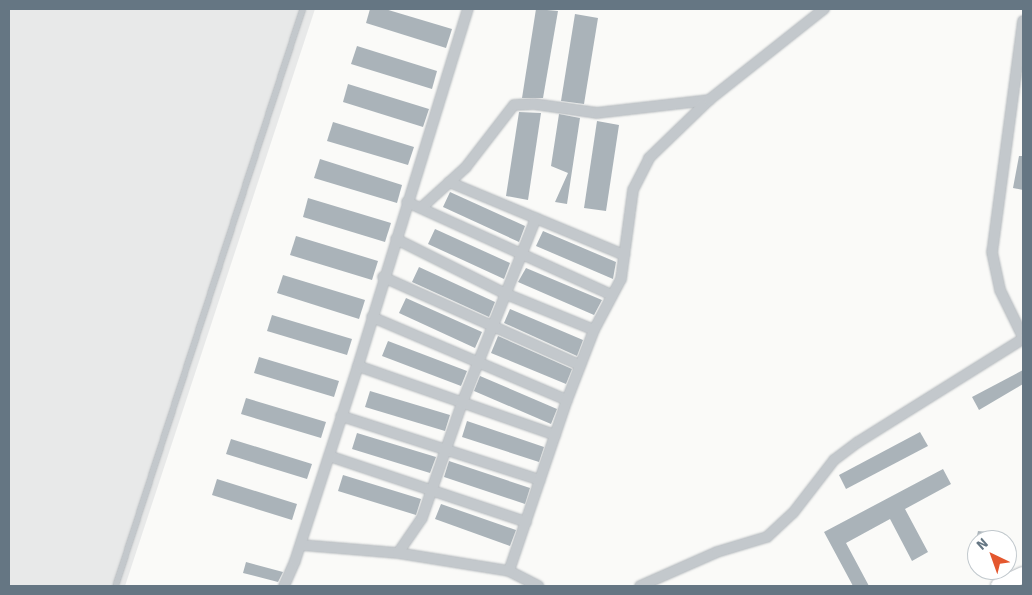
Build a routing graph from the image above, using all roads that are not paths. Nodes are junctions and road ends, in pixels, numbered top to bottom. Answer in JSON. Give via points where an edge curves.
{"nodes":[{"id":1,"x":302,"y":9,"type":"edge"},
{"id":2,"x":468,"y":9,"type":"edge"},
{"id":3,"x":824,"y":9,"type":"edge"},
{"id":4,"x":1023,"y":21,"type":"edge"},
{"id":5,"x":709,"y":100,"type":"junction"},
{"id":6,"x":449,"y":182,"type":"junction"},
{"id":7,"x":408,"y":202,"type":"junction"},
{"id":8,"x":421,"y":208,"type":"junction"},
{"id":9,"x":536,"y":218,"type":"junction"},
{"id":10,"x":396,"y":239,"type":"junction"},
{"id":11,"x":524,"y":255,"type":"junction"},
{"id":12,"x":624,"y":255,"type":"junction"},
{"id":13,"x":383,"y":277,"type":"junction"},
{"id":14,"x":506,"y":294,"type":"junction"},
{"id":15,"x":612,"y":295,"type":"junction"},
{"id":16,"x":372,"y":316,"type":"junction"},
{"id":17,"x":492,"y":328,"type":"junction"},
{"id":18,"x":594,"y":330,"type":"junction"},
{"id":19,"x":1023,"y":338,"type":"edge"},
{"id":20,"x":477,"y":363,"type":"junction"},
{"id":21,"x":580,"y":365,"type":"junction"},
{"id":22,"x":358,"y":366,"type":"junction"},
{"id":23,"x":567,"y":400,"type":"junction"},
{"id":24,"x":462,"y":403,"type":"junction"},
{"id":25,"x":342,"y":416,"type":"junction"},
{"id":26,"x":555,"y":434,"type":"junction"},
{"id":27,"x":445,"y":449,"type":"junction"},
{"id":28,"x":329,"y":456,"type":"junction"},
{"id":29,"x":540,"y":480,"type":"junction"},
{"id":30,"x":432,"y":490,"type":"junction"},
{"id":31,"x":526,"y":522,"type":"junction"},
{"id":32,"x":300,"y":545,"type":"junction"},
{"id":33,"x":398,"y":553,"type":"junction"},
{"id":34,"x":509,"y":571,"type":"junction"},
{"id":35,"x":1023,"y":575,"type":"edge"},
{"id":36,"x":115,"y":586,"type":"edge"},
{"id":37,"x":284,"y":586,"type":"edge"},
{"id":38,"x":538,"y":586,"type":"edge"},
{"id":39,"x":640,"y":586,"type":"edge"},
{"id":40,"x":999,"y":586,"type":"edge"}],
"edges":[{"from":1,"to":36,"type":"lane"},
{"from":2,"to":7,"type":"street"},
{"from":3,"to":5,"type":"street"},
{"from":4,"to":19,"type":"street","via":[[992,252],[1000,290]]},
{"from":5,"to":6,"type":"street","via":[[597,113],[520,104],[505,114],[466,167]]},
{"from":5,"to":12,"type":"street","via":[[649,158],[634,190]]},
{"from":6,"to":8,"type":"street"},
{"from":6,"to":9,"type":"street"},
{"from":7,"to":8,"type":"street"},
{"from":7,"to":10,"type":"street"},
{"from":8,"to":11,"type":"street"},
{"from":9,"to":11,"type":"street"},
{"from":9,"to":12,"type":"street"},
{"from":10,"to":13,"type":"street"},
{"from":10,"to":14,"type":"street"},
{"from":11,"to":14,"type":"street"},
{"from":11,"to":15,"type":"street"},
{"from":12,"to":15,"type":"street","via":[[621,279]]},
{"from":13,"to":16,"type":"street"},
{"from":13,"to":17,"type":"street"},
{"from":14,"to":17,"type":"street"},
{"from":14,"to":18,"type":"street"},
{"from":15,"to":18,"type":"street"},
{"from":16,"to":20,"type":"street"},
{"from":16,"to":22,"type":"street"},
{"from":17,"to":20,"type":"street"},
{"from":17,"to":21,"type":"street"},
{"from":18,"to":21,"type":"street"},
{"from":19,"to":39,"type":"street","via":[[834,460],[793,514],[767,537],[717,552]]},
{"from":20,"to":23,"type":"street"},
{"from":20,"to":24,"type":"street"},
{"from":21,"to":23,"type":"street"},
{"from":22,"to":24,"type":"street"},
{"from":22,"to":25,"type":"street"},
{"from":23,"to":26,"type":"street"},
{"from":24,"to":26,"type":"street"},
{"from":24,"to":27,"type":"street"},
{"from":25,"to":27,"type":"street"},
{"from":25,"to":28,"type":"street"},
{"from":26,"to":29,"type":"street"},
{"from":27,"to":29,"type":"street"},
{"from":27,"to":30,"type":"street"},
{"from":28,"to":30,"type":"street"},
{"from":28,"to":32,"type":"street"},
{"from":29,"to":31,"type":"street"},
{"from":30,"to":31,"type":"street"},
{"from":30,"to":33,"type":"street","via":[[422,518]]},
{"from":31,"to":34,"type":"street"},
{"from":32,"to":33,"type":"street"},
{"from":32,"to":37,"type":"street"},
{"from":33,"to":34,"type":"street"},
{"from":34,"to":38,"type":"street"},
{"from":35,"to":40,"type":"highway"}]}
